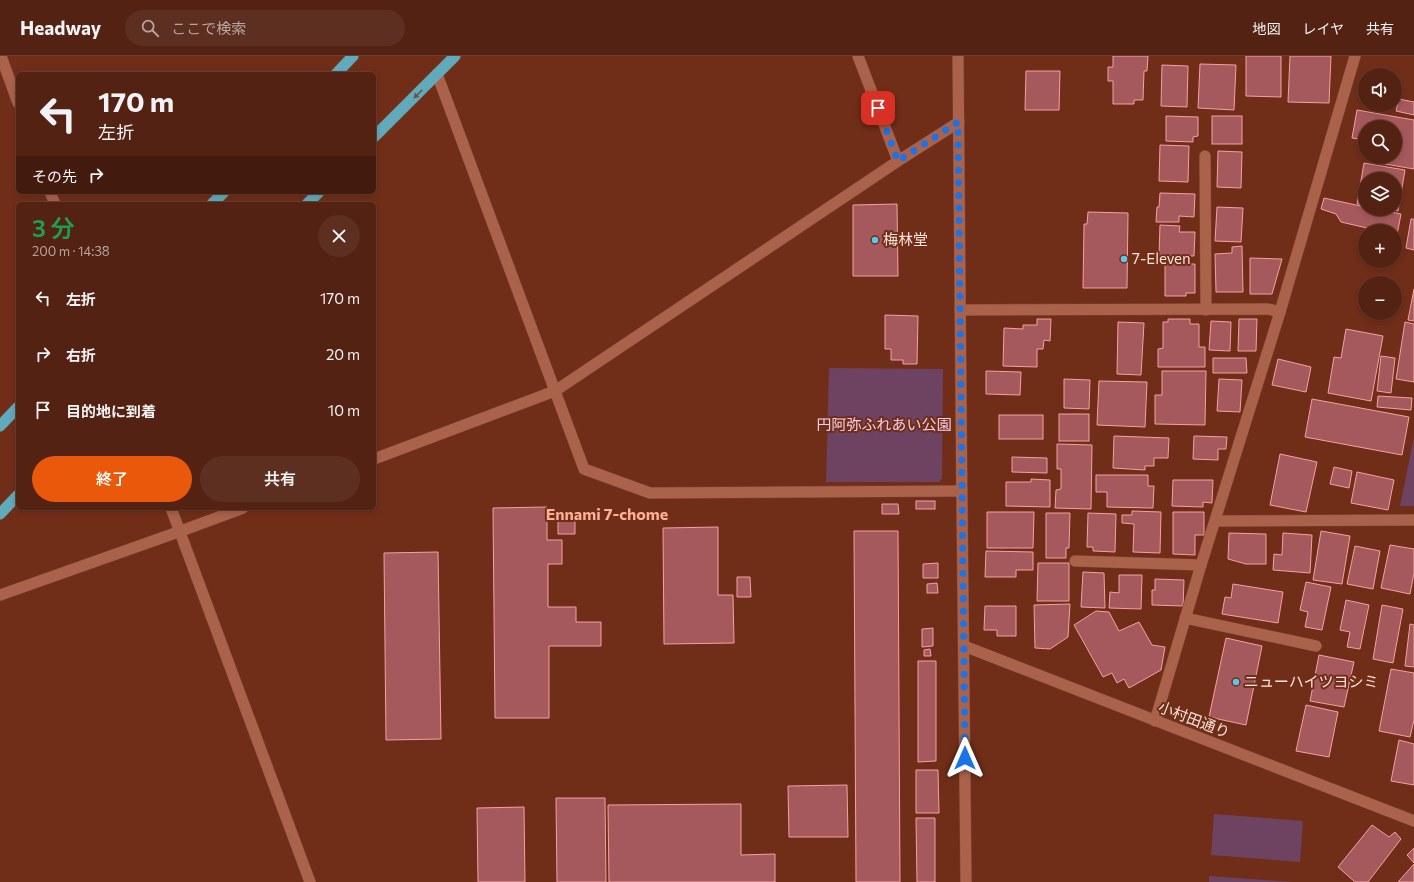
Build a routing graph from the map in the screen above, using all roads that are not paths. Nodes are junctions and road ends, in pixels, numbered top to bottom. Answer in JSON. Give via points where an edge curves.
{"nodes":[{"id":1,"x":1,"y":56,"type":"edge"},
{"id":2,"x":353,"y":56,"type":"edge"},
{"id":3,"x":455,"y":56,"type":"edge"},
{"id":4,"x":858,"y":56,"type":"edge"},
{"id":5,"x":958,"y":56,"type":"edge"},
{"id":6,"x":1355,"y":56,"type":"edge"},
{"id":7,"x":338,"y":72,"type":"edge"},
{"id":8,"x":437,"y":74,"type":"junction"},
{"id":9,"x":16,"y":97,"type":"edge"},
{"id":10,"x":958,"y":122,"type":"junction"},
{"id":11,"x":376,"y":135,"type":"edge"},
{"id":12,"x":1205,"y":156,"type":"dead end"},
{"id":13,"x":898,"y":161,"type":"junction"},
{"id":14,"x":222,"y":194,"type":"edge"},
{"id":15,"x":317,"y":194,"type":"edge"},
{"id":16,"x":214,"y":202,"type":"edge"},
{"id":17,"x":309,"y":202,"type":"edge"},
{"id":18,"x":960,"y":310,"type":"junction"},
{"id":19,"x":1206,"y":310,"type":"junction"},
{"id":20,"x":1280,"y":312,"type":"junction"},
{"id":21,"x":555,"y":391,"type":"junction"},
{"id":22,"x":16,"y":409,"type":"edge"},
{"id":23,"x":0,"y":426,"type":"edge"},
{"id":24,"x":376,"y":458,"type":"edge"},
{"id":25,"x":962,"y":491,"type":"junction"},
{"id":26,"x":16,"y":497,"type":"edge"},
{"id":27,"x":172,"y":510,"type":"edge"},
{"id":28,"x":238,"y":510,"type":"edge"},
{"id":29,"x":0,"y":514,"type":"edge"},
{"id":30,"x":1414,"y":520,"type":"edge"},
{"id":31,"x":1216,"y":521,"type":"junction"},
{"id":32,"x":181,"y":531,"type":"junction"},
{"id":33,"x":1075,"y":561,"type":"dead end"},
{"id":34,"x":1201,"y":565,"type":"junction"},
{"id":35,"x":0,"y":595,"type":"edge"},
{"id":36,"x":1185,"y":618,"type":"junction"},
{"id":37,"x":964,"y":646,"type":"junction"},
{"id":38,"x":1316,"y":646,"type":"dead end"},
{"id":39,"x":1155,"y":721,"type":"junction"},
{"id":40,"x":1414,"y":821,"type":"edge"},
{"id":41,"x":310,"y":882,"type":"edge"},
{"id":42,"x":966,"y":882,"type":"edge"}],
"edges":[{"from":1,"to":9,"type":"street"},
{"from":2,"to":7,"type":"highway"},
{"from":3,"to":8,"type":"highway"},
{"from":4,"to":13,"type":"street"},
{"from":5,"to":10,"type":"street"},
{"from":6,"to":20,"type":"street"},
{"from":8,"to":11,"type":"highway","one_way":true},
{"from":8,"to":21,"type":"street"},
{"from":10,"to":13,"type":"street"},
{"from":10,"to":18,"type":"street"},
{"from":12,"to":19,"type":"street"},
{"from":13,"to":21,"type":"street"},
{"from":14,"to":16,"type":"highway"},
{"from":15,"to":17,"type":"highway"},
{"from":18,"to":19,"type":"street"},
{"from":18,"to":25,"type":"street"},
{"from":19,"to":20,"type":"street","via":[[1268,309]]},
{"from":20,"to":31,"type":"street"},
{"from":21,"to":24,"type":"street"},
{"from":21,"to":25,"type":"street","via":[[584,469],[650,493]]},
{"from":22,"to":23,"type":"highway"},
{"from":25,"to":37,"type":"street"},
{"from":26,"to":29,"type":"highway"},
{"from":27,"to":32,"type":"street"},
{"from":28,"to":32,"type":"street"},
{"from":30,"to":31,"type":"street"},
{"from":31,"to":34,"type":"street"},
{"from":32,"to":35,"type":"street"},
{"from":32,"to":41,"type":"street"},
{"from":33,"to":34,"type":"street"},
{"from":34,"to":36,"type":"street"},
{"from":36,"to":38,"type":"street"},
{"from":36,"to":39,"type":"street"},
{"from":37,"to":39,"type":"street","name":"小村田通り"},
{"from":37,"to":42,"type":"street"},
{"from":39,"to":40,"type":"street","name":"小村田通り"}]}
